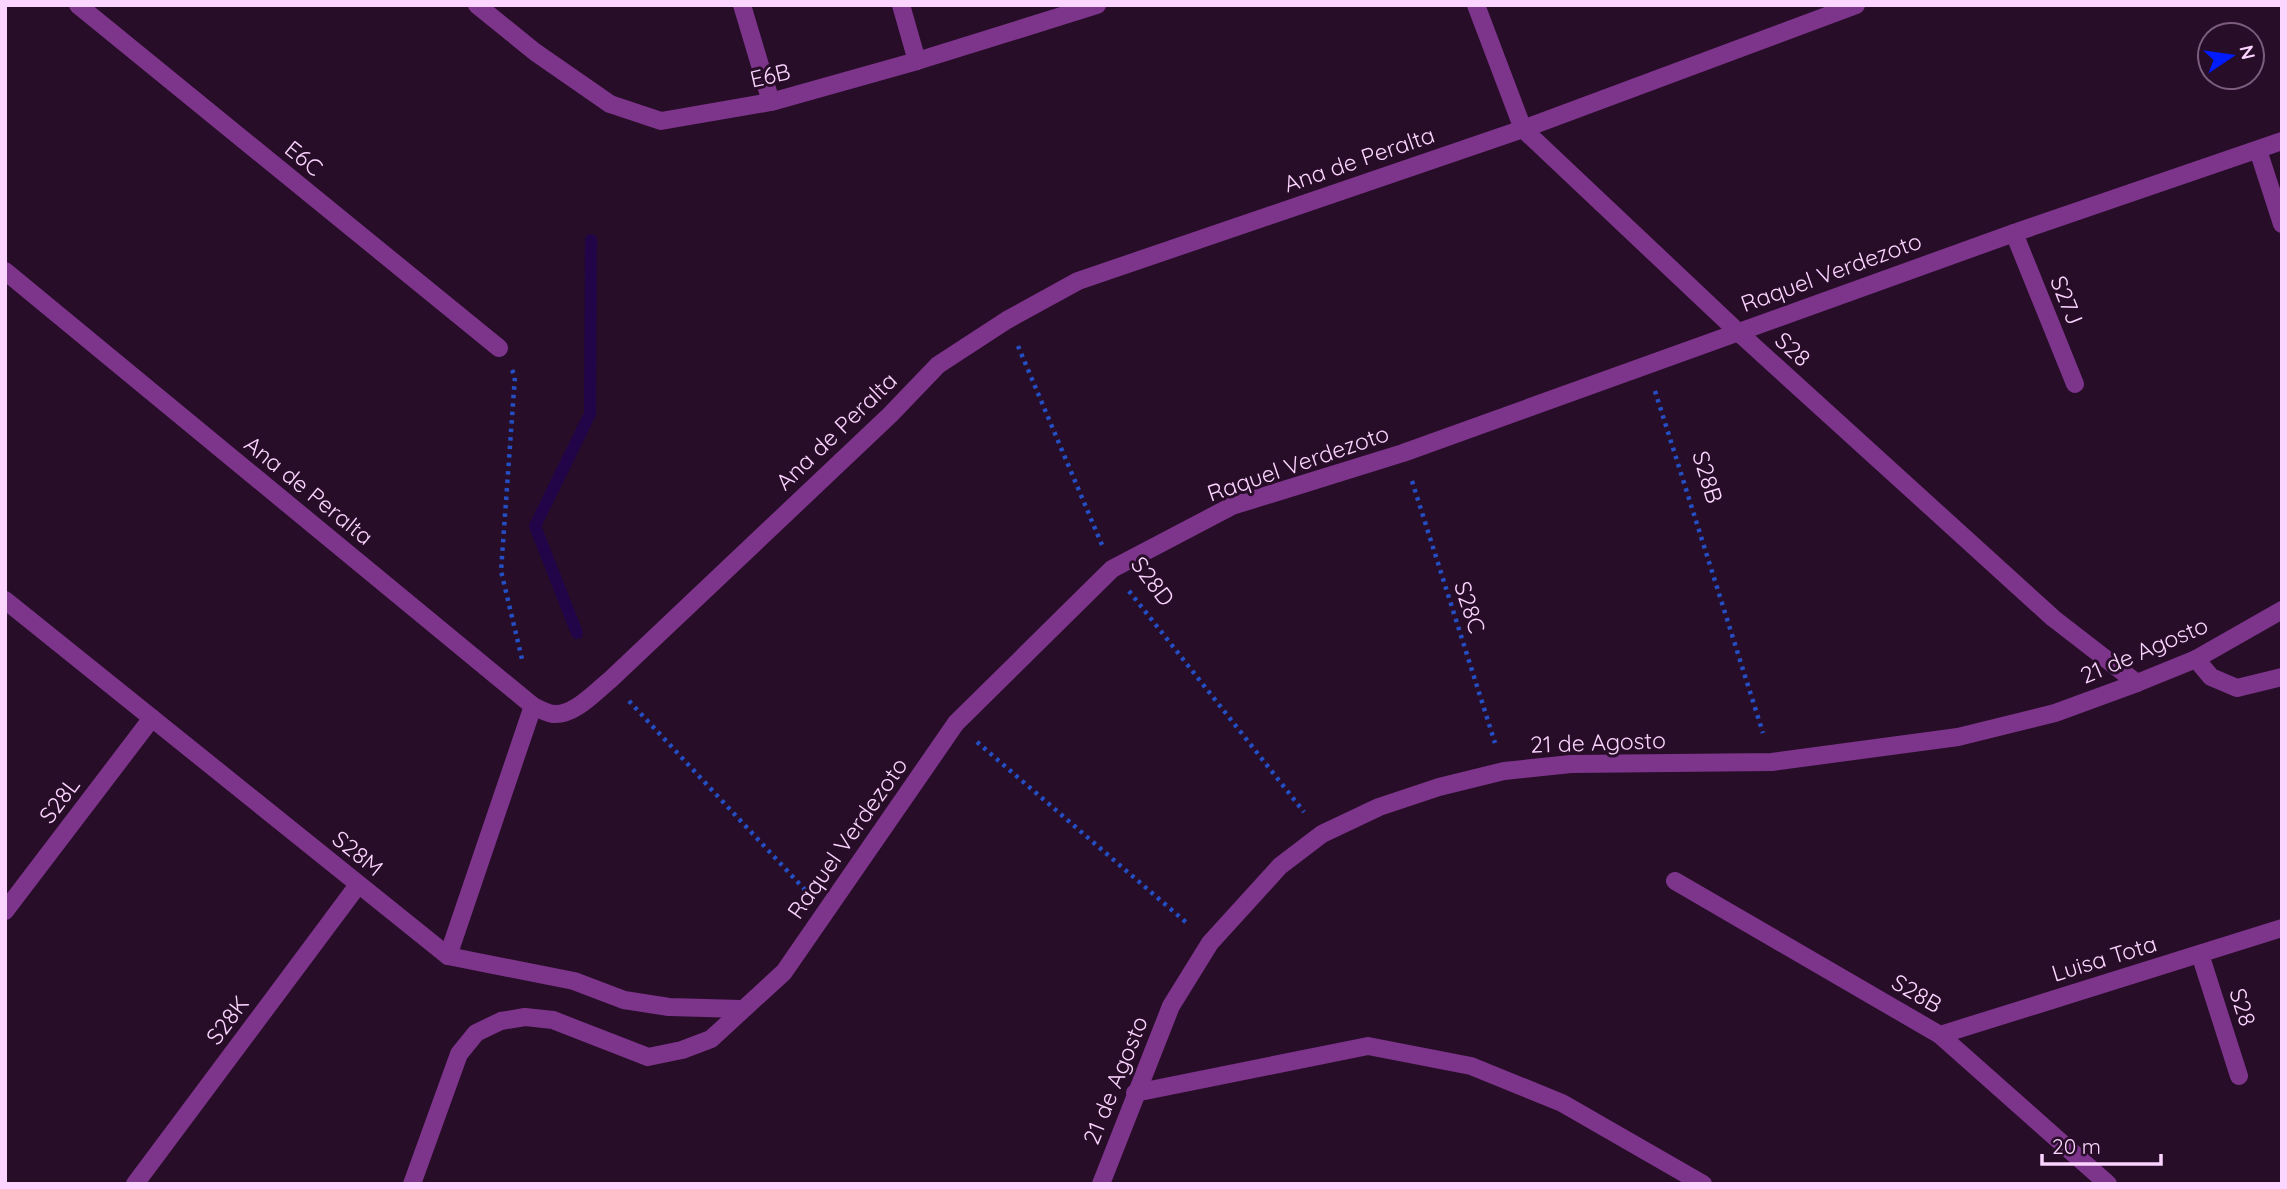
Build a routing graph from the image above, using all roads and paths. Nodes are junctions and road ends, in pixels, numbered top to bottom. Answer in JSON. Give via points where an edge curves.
{"nodes":[{"id":1,"x":78,"y":5,"type":"edge"},
{"id":2,"x":477,"y":5,"type":"edge"},
{"id":3,"x":742,"y":5,"type":"edge"},
{"id":4,"x":901,"y":5,"type":"edge"},
{"id":5,"x":1097,"y":5,"type":"edge"},
{"id":6,"x":1476,"y":5,"type":"edge"},
{"id":7,"x":1856,"y":5,"type":"edge"},
{"id":8,"x":917,"y":61,"type":"junction"},
{"id":9,"x":771,"y":102,"type":"junction"},
{"id":10,"x":1523,"y":129,"type":"junction"},
{"id":11,"x":2282,"y":141,"type":"edge"},
{"id":12,"x":2258,"y":150,"type":"junction"},
{"id":13,"x":2282,"y":224,"type":"edge"},
{"id":14,"x":2014,"y":233,"type":"junction"},
{"id":15,"x":5,"y":271,"type":"edge"},
{"id":16,"x":1007,"y":320,"type":"junction"},
{"id":17,"x":1737,"y":331,"type":"junction"},
{"id":18,"x":499,"y":348,"type":"joint"},
{"id":19,"x":1648,"y":366,"type":"junction"},
{"id":20,"x":2075,"y":384,"type":"dead end"},
{"id":21,"x":1403,"y":453,"type":"junction"},
{"id":22,"x":1112,"y":569,"type":"junction"},
{"id":23,"x":5,"y":600,"type":"edge"},
{"id":24,"x":2282,"y":610,"type":"edge"},
{"id":25,"x":2196,"y":659,"type":"junction"},
{"id":26,"x":2282,"y":677,"type":"edge"},
{"id":27,"x":610,"y":680,"type":"junction"},
{"id":28,"x":2137,"y":683,"type":"junction"},
{"id":29,"x":533,"y":706,"type":"junction"},
{"id":30,"x":152,"y":719,"type":"junction"},
{"id":31,"x":956,"y":723,"type":"junction"},
{"id":32,"x":1772,"y":762,"type":"junction"},
{"id":33,"x":1504,"y":771,"type":"junction"},
{"id":34,"x":1322,"y":835,"type":"junction"},
{"id":35,"x":1675,"y":881,"type":"dead end"},
{"id":36,"x":358,"y":885,"type":"junction"},
{"id":37,"x":5,"y":911,"type":"edge"},
{"id":38,"x":826,"y":913,"type":"junction"},
{"id":39,"x":2282,"y":928,"type":"edge"},
{"id":40,"x":1210,"y":943,"type":"junction"},
{"id":41,"x":2200,"y":954,"type":"junction"},
{"id":42,"x":448,"y":956,"type":"junction"},
{"id":43,"x":741,"y":1009,"type":"junction"},
{"id":44,"x":1940,"y":1035,"type":"junction"},
{"id":45,"x":2239,"y":1076,"type":"dead end"},
{"id":46,"x":1135,"y":1093,"type":"junction"},
{"id":47,"x":135,"y":1184,"type":"edge"},
{"id":48,"x":412,"y":1184,"type":"edge"},
{"id":49,"x":1101,"y":1184,"type":"edge"},
{"id":50,"x":1703,"y":1184,"type":"edge"},
{"id":51,"x":2108,"y":1184,"type":"edge"}],
"edges":[{"from":1,"to":18,"type":"street","name":"E6C"},
{"from":2,"to":9,"type":"street","name":"E6B","via":[[610,104],[661,121]]},
{"from":3,"to":9,"type":"street"},
{"from":4,"to":8,"type":"street"},
{"from":5,"to":8,"type":"street","name":"E6B"},
{"from":6,"to":10,"type":"street","name":"S28"},
{"from":7,"to":10,"type":"street","name":"Ana de Peralta"},
{"from":8,"to":9,"type":"street","name":"E6B"},
{"from":10,"to":16,"type":"street","name":"Ana de Peralta","via":[[1078,281]]},
{"from":10,"to":17,"type":"street","name":"S28"},
{"from":11,"to":12,"type":"street","name":"Raquel Verdezoto"},
{"from":12,"to":13,"type":"street"},
{"from":12,"to":14,"type":"street","name":"Raquel Verdezoto"},
{"from":14,"to":17,"type":"street","name":"Raquel Verdezoto"},
{"from":14,"to":20,"type":"street","name":"S27J"},
{"from":15,"to":29,"type":"street","name":"Ana de Peralta"},
{"from":16,"to":22,"type":"path","name":"S28D"},
{"from":16,"to":27,"type":"street","name":"Ana de Peralta","via":[[937,365]]},
{"from":17,"to":19,"type":"street","name":"Raquel Verdezoto"},
{"from":17,"to":28,"type":"street","name":"S28","via":[[2053,618]]},
{"from":18,"to":29,"type":"path","via":[[515,376],[501,571]]},
{"from":19,"to":21,"type":"street","name":"Raquel Verdezoto"},
{"from":19,"to":32,"type":"path","name":"S28B"},
{"from":21,"to":22,"type":"street","name":"Raquel Verdezoto","via":[[1232,506]]},
{"from":21,"to":33,"type":"path","name":"S28C"},
{"from":22,"to":31,"type":"street","name":"Raquel Verdezoto"},
{"from":22,"to":34,"type":"path","name":"S28D"},
{"from":23,"to":30,"type":"street","name":"S28M"},
{"from":24,"to":25,"type":"street","name":"21 de Agosto"},
{"from":25,"to":26,"type":"street","via":[[2211,677],[2237,688]]},
{"from":25,"to":28,"type":"street","name":"21 de Agosto"},
{"from":27,"to":29,"type":"street","name":"Ana de Peralta","via":[[562,714]]},
{"from":27,"to":38,"type":"path"},
{"from":28,"to":32,"type":"street","name":"21 de Agosto","via":[[2055,713],[1958,737]]},
{"from":29,"to":42,"type":"street"},
{"from":30,"to":36,"type":"street","name":"S28M"},
{"from":30,"to":37,"type":"street","name":"S28L"},
{"from":31,"to":38,"type":"street","name":"Raquel Verdezoto"},
{"from":31,"to":40,"type":"path"},
{"from":32,"to":33,"type":"street","name":"21 de Agosto","via":[[1571,764]]},
{"from":33,"to":34,"type":"street","name":"21 de Agosto","via":[[1391,803]]},
{"from":34,"to":40,"type":"street","name":"21 de Agosto","via":[[1280,866]]},
{"from":35,"to":44,"type":"street","name":"S28B"},
{"from":36,"to":42,"type":"street","name":"S28M"},
{"from":36,"to":47,"type":"street","name":"S28K"},
{"from":38,"to":43,"type":"street","name":"Raquel Verdezoto","via":[[784,972]]},
{"from":39,"to":41,"type":"street","name":"Luisa Tota"},
{"from":40,"to":46,"type":"street","name":"21 de Agosto","via":[[1171,1006]]},
{"from":41,"to":44,"type":"street","name":"Luisa Tota"},
{"from":41,"to":45,"type":"street","name":"S28"},
{"from":42,"to":43,"type":"street","name":"S28M","via":[[574,981],[624,1000],[669,1007]]},
{"from":43,"to":48,"type":"street","name":"Raquel Verdezoto","via":[[711,1040],[648,1057],[553,1020],[525,1017],[501,1021],[476,1033],[459,1054]]},
{"from":44,"to":51,"type":"street","name":"S28B"},
{"from":46,"to":49,"type":"street","name":"21 de Agosto"},
{"from":46,"to":50,"type":"street","via":[[1368,1046],[1471,1066],[1539,1094]]}]}
